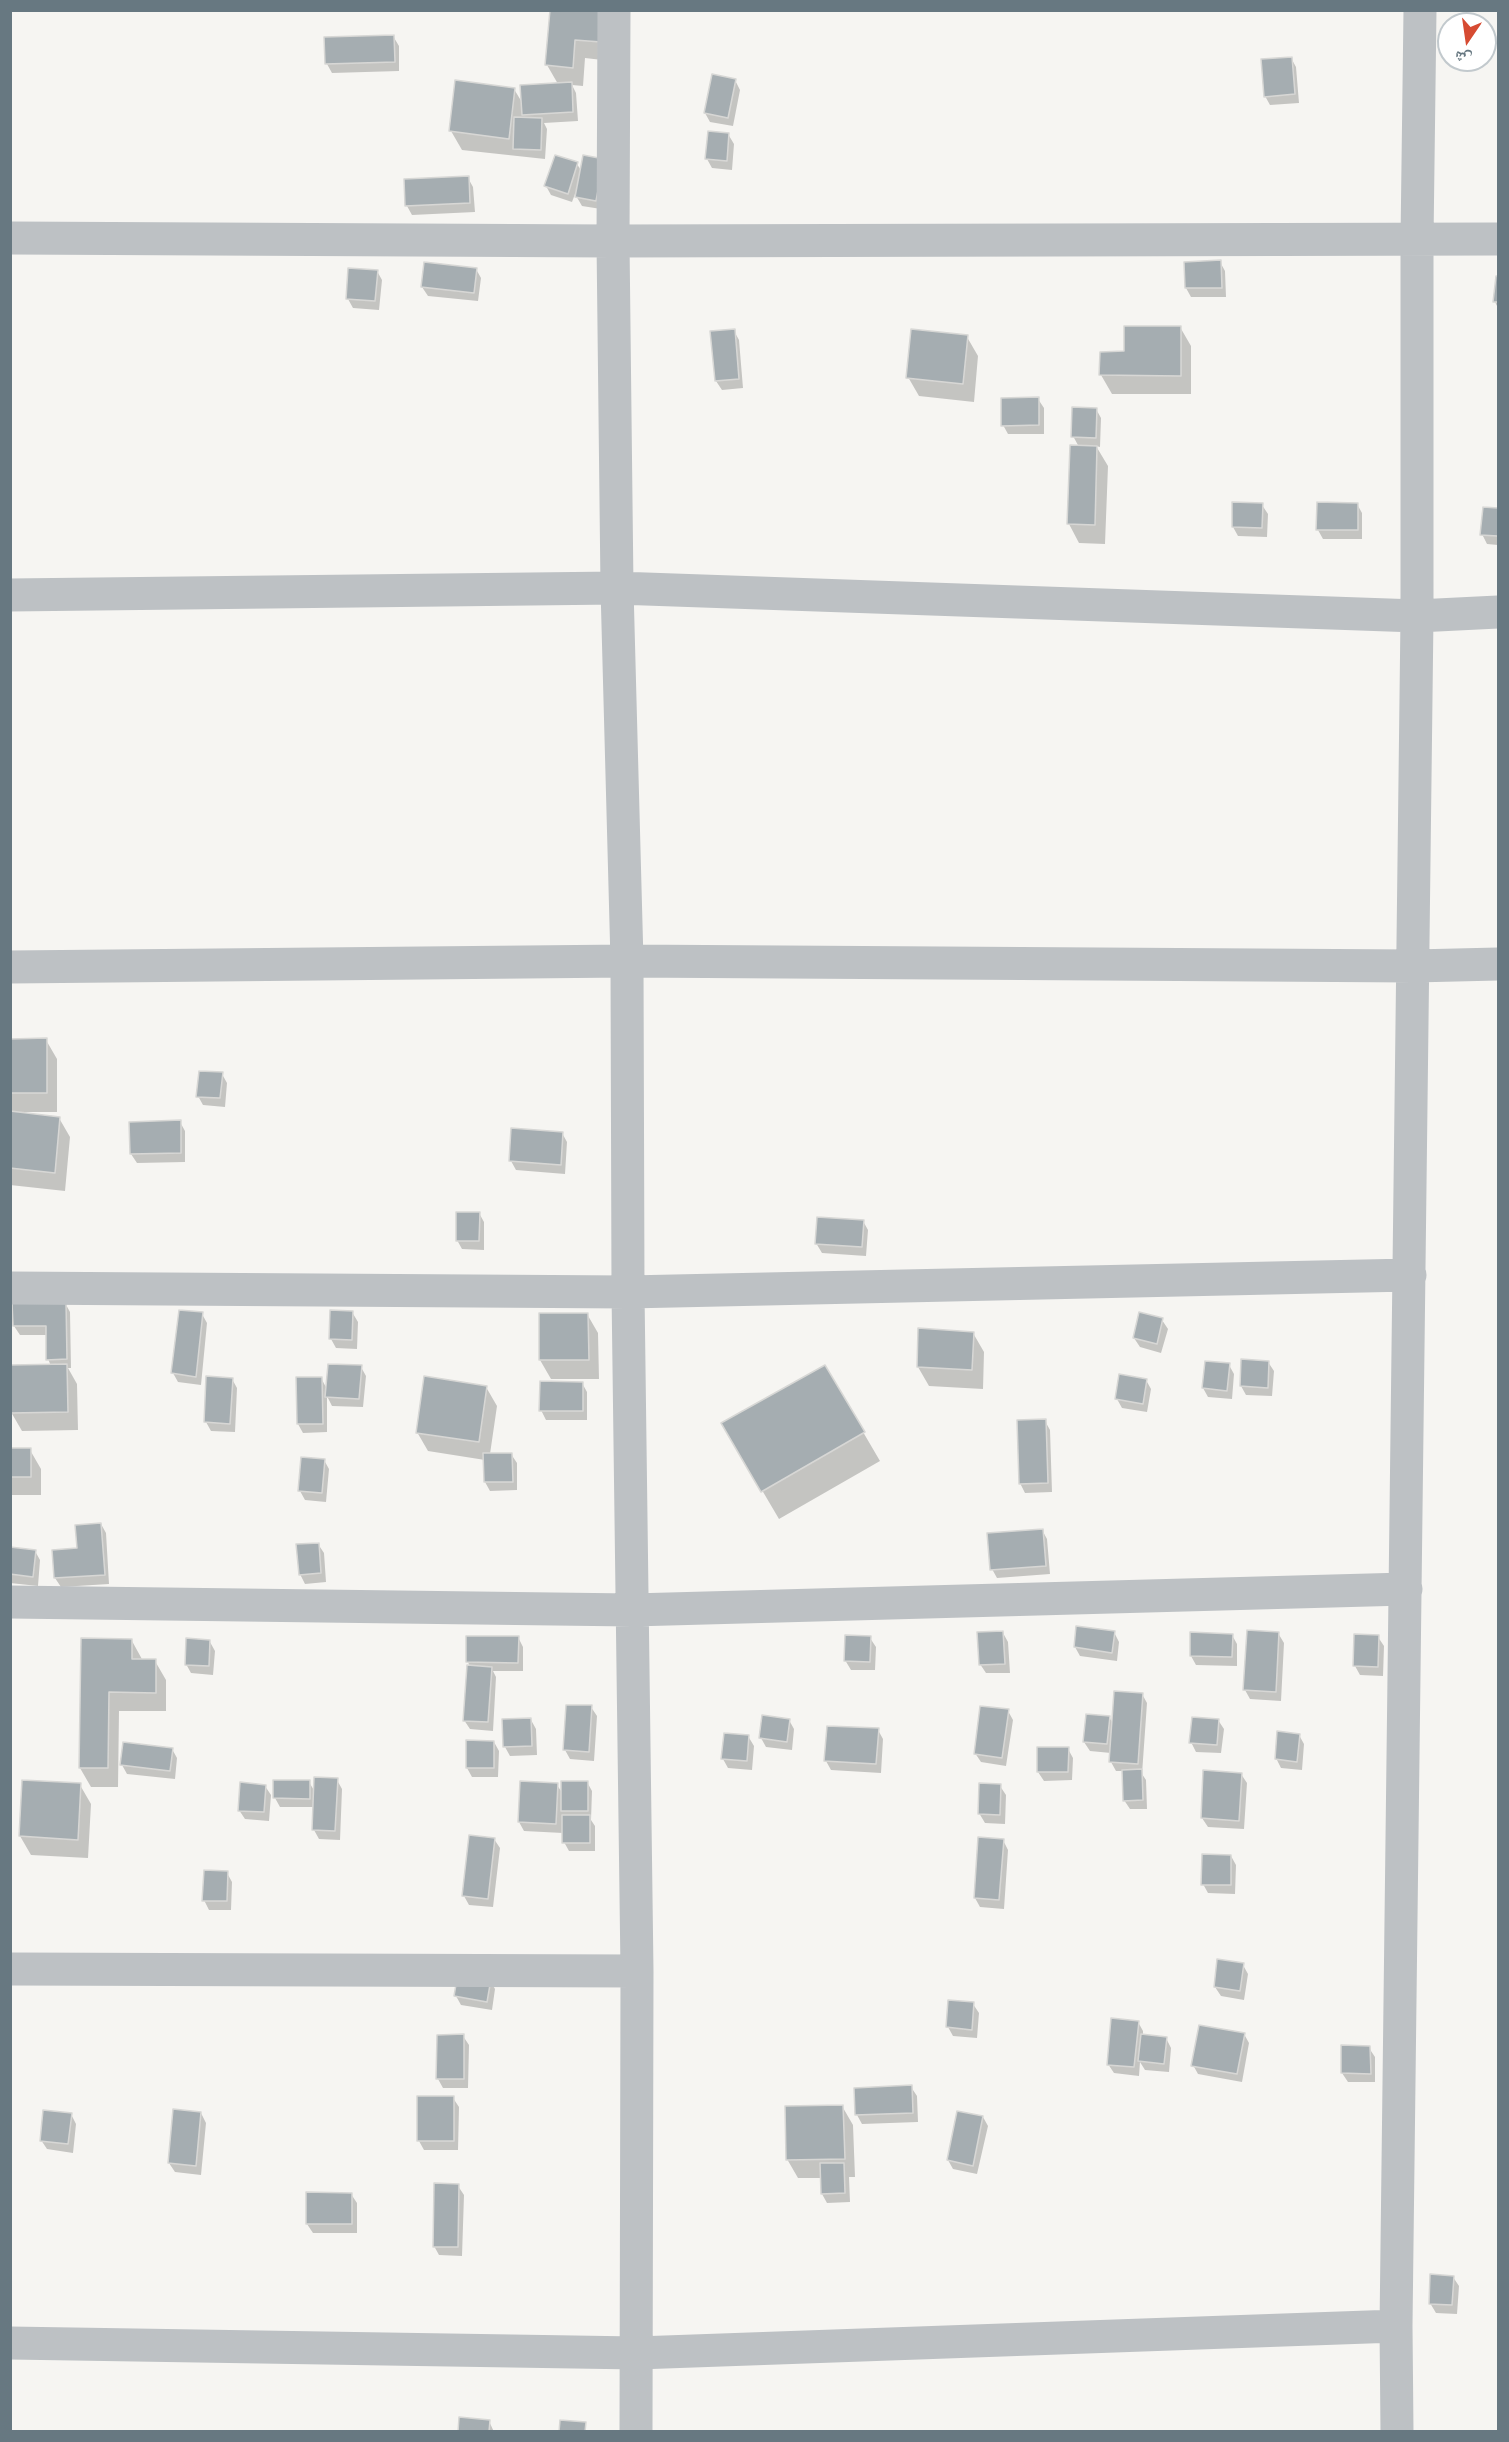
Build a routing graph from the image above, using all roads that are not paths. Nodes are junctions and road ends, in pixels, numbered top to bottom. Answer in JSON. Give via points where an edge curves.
{"nodes":[{"id":1,"x":614,"y":10,"type":"edge"},
{"id":2,"x":1420,"y":10,"type":"edge"},
{"id":3,"x":10,"y":238,"type":"edge"},
{"id":4,"x":1498,"y":239,"type":"edge"},
{"id":5,"x":1417,"y":240,"type":"junction"},
{"id":6,"x":613,"y":242,"type":"junction"},
{"id":7,"x":617,"y":588,"type":"junction"},
{"id":8,"x":10,"y":595,"type":"edge"},
{"id":9,"x":1498,"y":612,"type":"edge"},
{"id":10,"x":1418,"y":616,"type":"junction"},
{"id":11,"x":627,"y":961,"type":"junction"},
{"id":12,"x":1498,"y":964,"type":"edge"},
{"id":13,"x":1414,"y":966,"type":"junction"},
{"id":14,"x":10,"y":967,"type":"edge"},
{"id":15,"x":1410,"y":1275,"type":"junction"},
{"id":16,"x":10,"y":1288,"type":"edge"},
{"id":17,"x":628,"y":1292,"type":"junction"},
{"id":18,"x":1406,"y":1589,"type":"junction"},
{"id":19,"x":10,"y":1602,"type":"edge"},
{"id":20,"x":632,"y":1610,"type":"junction"},
{"id":21,"x":10,"y":1969,"type":"edge"},
{"id":22,"x":637,"y":1971,"type":"junction"},
{"id":23,"x":1396,"y":2326,"type":"junction"},
{"id":24,"x":10,"y":2343,"type":"edge"},
{"id":25,"x":637,"y":2353,"type":"junction"},
{"id":26,"x":636,"y":2432,"type":"edge"},
{"id":27,"x":1397,"y":2432,"type":"edge"}],
"edges":[{"from":1,"to":6,"type":"street"},
{"from":2,"to":5,"type":"street"},
{"from":3,"to":6,"type":"street"},
{"from":4,"to":5,"type":"street"},
{"from":5,"to":6,"type":"street"},
{"from":5,"to":10,"type":"street"},
{"from":6,"to":7,"type":"street"},
{"from":7,"to":8,"type":"street"},
{"from":7,"to":10,"type":"street"},
{"from":7,"to":11,"type":"street"},
{"from":9,"to":10,"type":"street"},
{"from":10,"to":13,"type":"street"},
{"from":11,"to":13,"type":"street"},
{"from":11,"to":14,"type":"street"},
{"from":11,"to":17,"type":"street"},
{"from":12,"to":13,"type":"street"},
{"from":13,"to":15,"type":"street"},
{"from":15,"to":17,"type":"street"},
{"from":15,"to":18,"type":"street"},
{"from":16,"to":17,"type":"street"},
{"from":17,"to":20,"type":"street"},
{"from":18,"to":20,"type":"street"},
{"from":18,"to":23,"type":"street"},
{"from":19,"to":20,"type":"street"},
{"from":20,"to":22,"type":"street"},
{"from":21,"to":22,"type":"street"},
{"from":22,"to":25,"type":"street"},
{"from":23,"to":25,"type":"street"},
{"from":23,"to":27,"type":"street"},
{"from":24,"to":25,"type":"street"},
{"from":25,"to":26,"type":"street"}]}
